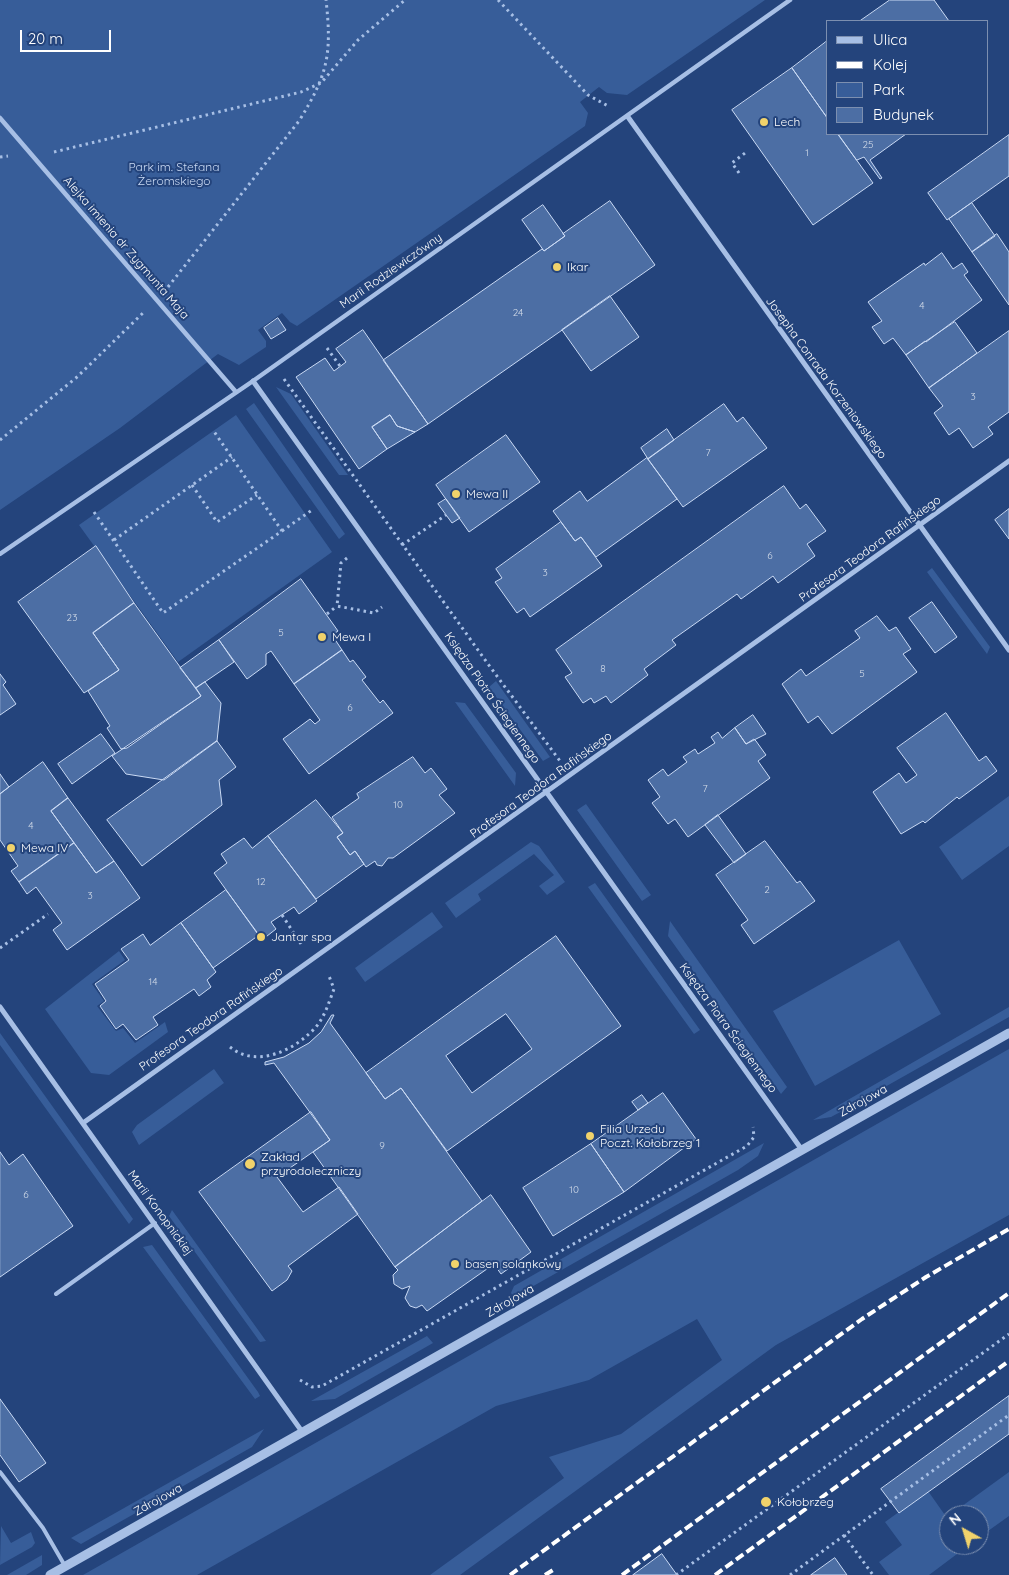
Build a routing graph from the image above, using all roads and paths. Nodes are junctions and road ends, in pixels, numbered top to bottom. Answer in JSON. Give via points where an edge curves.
{"nodes":[{"id":1,"x":326,"y":0,"type":"edge"},
{"id":2,"x":405,"y":0,"type":"edge"},
{"id":3,"x":498,"y":0,"type":"edge"},
{"id":4,"x":790,"y":0,"type":"edge"},
{"id":5,"x":321,"y":83,"type":"junction"},
{"id":6,"x":628,"y":117,"type":"junction"},
{"id":7,"x":0,"y":118,"type":"edge"},
{"id":8,"x":745,"y":153,"type":"dead end"},
{"id":9,"x":31,"y":154,"type":"junction"},
{"id":10,"x":0,"y":157,"type":"edge"},
{"id":11,"x":739,"y":173,"type":"dead end"},
{"id":12,"x":158,"y":298,"type":"junction"},
{"id":13,"x":329,"y":351,"type":"dead end"},
{"id":14,"x":274,"y":365,"type":"junction"},
{"id":15,"x":340,"y":366,"type":"dead end"},
{"id":16,"x":253,"y":381,"type":"junction"},
{"id":17,"x":236,"y":392,"type":"junction"},
{"id":18,"x":202,"y":415,"type":"junction"},
{"id":19,"x":0,"y":440,"type":"edge"},
{"id":20,"x":232,"y":457,"type":"junction"},
{"id":21,"x":1009,"y":461,"type":"edge"},
{"id":22,"x":192,"y":485,"type":"junction"},
{"id":23,"x":257,"y":495,"type":"junction"},
{"id":24,"x":83,"y":497,"type":"junction"},
{"id":25,"x":312,"y":510,"type":"dead end"},
{"id":26,"x":446,"y":515,"type":"dead end"},
{"id":27,"x":919,"y":525,"type":"junction"},
{"id":28,"x":282,"y":531,"type":"junction"},
{"id":29,"x":114,"y":540,"type":"junction"},
{"id":30,"x":402,"y":544,"type":"junction"},
{"id":31,"x":0,"y":554,"type":"edge"},
{"id":32,"x":347,"y":558,"type":"dead end"},
{"id":33,"x":337,"y":606,"type":"junction"},
{"id":34,"x":382,"y":607,"type":"dead end"},
{"id":35,"x":327,"y":614,"type":"dead end"},
{"id":36,"x":1009,"y":650,"type":"edge"},
{"id":37,"x":562,"y":764,"type":"dead end"},
{"id":38,"x":547,"y":793,"type":"junction"},
{"id":39,"x":48,"y":914,"type":"dead end"},
{"id":40,"x":282,"y":915,"type":"dead end"},
{"id":41,"x":301,"y":944,"type":"dead end"},
{"id":42,"x":0,"y":948,"type":"edge"},
{"id":43,"x":329,"y":976,"type":"dead end"},
{"id":44,"x":0,"y":1007,"type":"edge"},
{"id":45,"x":1009,"y":1033,"type":"edge"},
{"id":46,"x":230,"y":1047,"type":"dead end"},
{"id":47,"x":83,"y":1123,"type":"junction"},
{"id":48,"x":753,"y":1127,"type":"dead end"},
{"id":49,"x":802,"y":1150,"type":"junction"},
{"id":50,"x":155,"y":1223,"type":"junction"},
{"id":51,"x":56,"y":1294,"type":"dead end"},
{"id":52,"x":1009,"y":1334,"type":"edge"},
{"id":53,"x":300,"y":1380,"type":"dead end"},
{"id":54,"x":1009,"y":1415,"type":"edge"},
{"id":55,"x":303,"y":1433,"type":"junction"},
{"id":56,"x":0,"y":1472,"type":"edge"},
{"id":57,"x":844,"y":1535,"type":"junction"},
{"id":58,"x":65,"y":1566,"type":"junction"},
{"id":59,"x":50,"y":1575,"type":"edge"},
{"id":60,"x":676,"y":1575,"type":"edge"},
{"id":61,"x":790,"y":1575,"type":"edge"},
{"id":62,"x":873,"y":1575,"type":"edge"}],
"edges":[{"from":1,"to":5,"type":"path","via":[[329,49]]},
{"from":2,"to":5,"type":"path","via":[[358,40]]},
{"from":3,"to":6,"type":"path","via":[[588,95]]},
{"from":4,"to":6,"type":"street","name":"Marii Rodziewiczówny"},
{"from":5,"to":9,"type":"path","via":[[300,92],[46,154]]},
{"from":5,"to":12,"type":"path","via":[[299,121]]},
{"from":6,"to":14,"type":"street","name":"Marii Rodziewiczówny"},
{"from":6,"to":27,"type":"street","name":"Josepha Conrada Korzeniowskiego"},
{"from":7,"to":9,"type":"street","name":"Alejka imienia dr Zygmunta Maja"},
{"from":8,"to":11,"type":"path","via":[[732,163]]},
{"from":9,"to":10,"type":"path"},
{"from":9,"to":12,"type":"street","name":"Alejka imienia dr Zygmunta Maja"},
{"from":12,"to":17,"type":"street","name":"Alejka imienia dr Zygmunta Maja"},
{"from":12,"to":19,"type":"path","via":[[77,377]]},
{"from":13,"to":15,"type":"path"},
{"from":14,"to":16,"type":"street","name":"Marii Rodziewiczówny"},
{"from":14,"to":30,"type":"path"},
{"from":16,"to":17,"type":"street","name":"Marii Rodziewiczówny"},
{"from":16,"to":38,"type":"street","name":"Księdza Piotra Ściegiennego"},
{"from":17,"to":18,"type":"street","name":"Marii Rodziewiczówny"},
{"from":18,"to":20,"type":"path"},
{"from":18,"to":24,"type":"street","name":"Marii Rodziewiczówny"},
{"from":20,"to":22,"type":"path"},
{"from":20,"to":23,"type":"path"},
{"from":21,"to":27,"type":"street","name":"Profesora Teodora Rafińskiego"},
{"from":22,"to":23,"type":"path","via":[[217,522]]},
{"from":22,"to":29,"type":"path"},
{"from":23,"to":28,"type":"path"},
{"from":24,"to":29,"type":"path"},
{"from":24,"to":31,"type":"street","name":"Marii Rodziewiczówny"},
{"from":25,"to":28,"type":"path"},
{"from":26,"to":30,"type":"path"},
{"from":27,"to":36,"type":"street","name":"Josepha Conrada Korzeniowskiego"},
{"from":27,"to":38,"type":"street","name":"Profesora Teodora Rafińskiego"},
{"from":28,"to":29,"type":"path","via":[[163,612]]},
{"from":30,"to":37,"type":"path"},
{"from":32,"to":33,"type":"path","via":[[341,563]]},
{"from":33,"to":34,"type":"path","via":[[374,613]]},
{"from":33,"to":35,"type":"path"},
{"from":38,"to":47,"type":"street","name":"Profesora Teodora Rafińskiego"},
{"from":38,"to":49,"type":"street","name":"Księdza Piotra Ściegiennego"},
{"from":39,"to":42,"type":"path"},
{"from":40,"to":41,"type":"path"},
{"from":43,"to":46,"type":"path","via":[[334,989],[325,1013],[300,1042],[264,1057],[245,1055]]},
{"from":44,"to":47,"type":"street","name":"Marii Konopnickiej"},
{"from":45,"to":49,"type":"street","name":"Zdrojowa"},
{"from":47,"to":50,"type":"street","name":"Marii Konopnickiej"},
{"from":48,"to":53,"type":"path","via":[[754,1137],[747,1146],[322,1386],[312,1387]]},
{"from":49,"to":55,"type":"street","name":"Zdrojowa"},
{"from":50,"to":51,"type":"lane"},
{"from":50,"to":55,"type":"street","name":"Marii Konopnickiej"},
{"from":52,"to":60,"type":"path"},
{"from":54,"to":57,"type":"path"},
{"from":55,"to":58,"type":"street","name":"Zdrojowa"},
{"from":56,"to":58,"type":"lane","via":[[44,1528]]},
{"from":57,"to":61,"type":"path"},
{"from":57,"to":62,"type":"path"},
{"from":58,"to":59,"type":"street","name":"Zdrojowa"}]}
